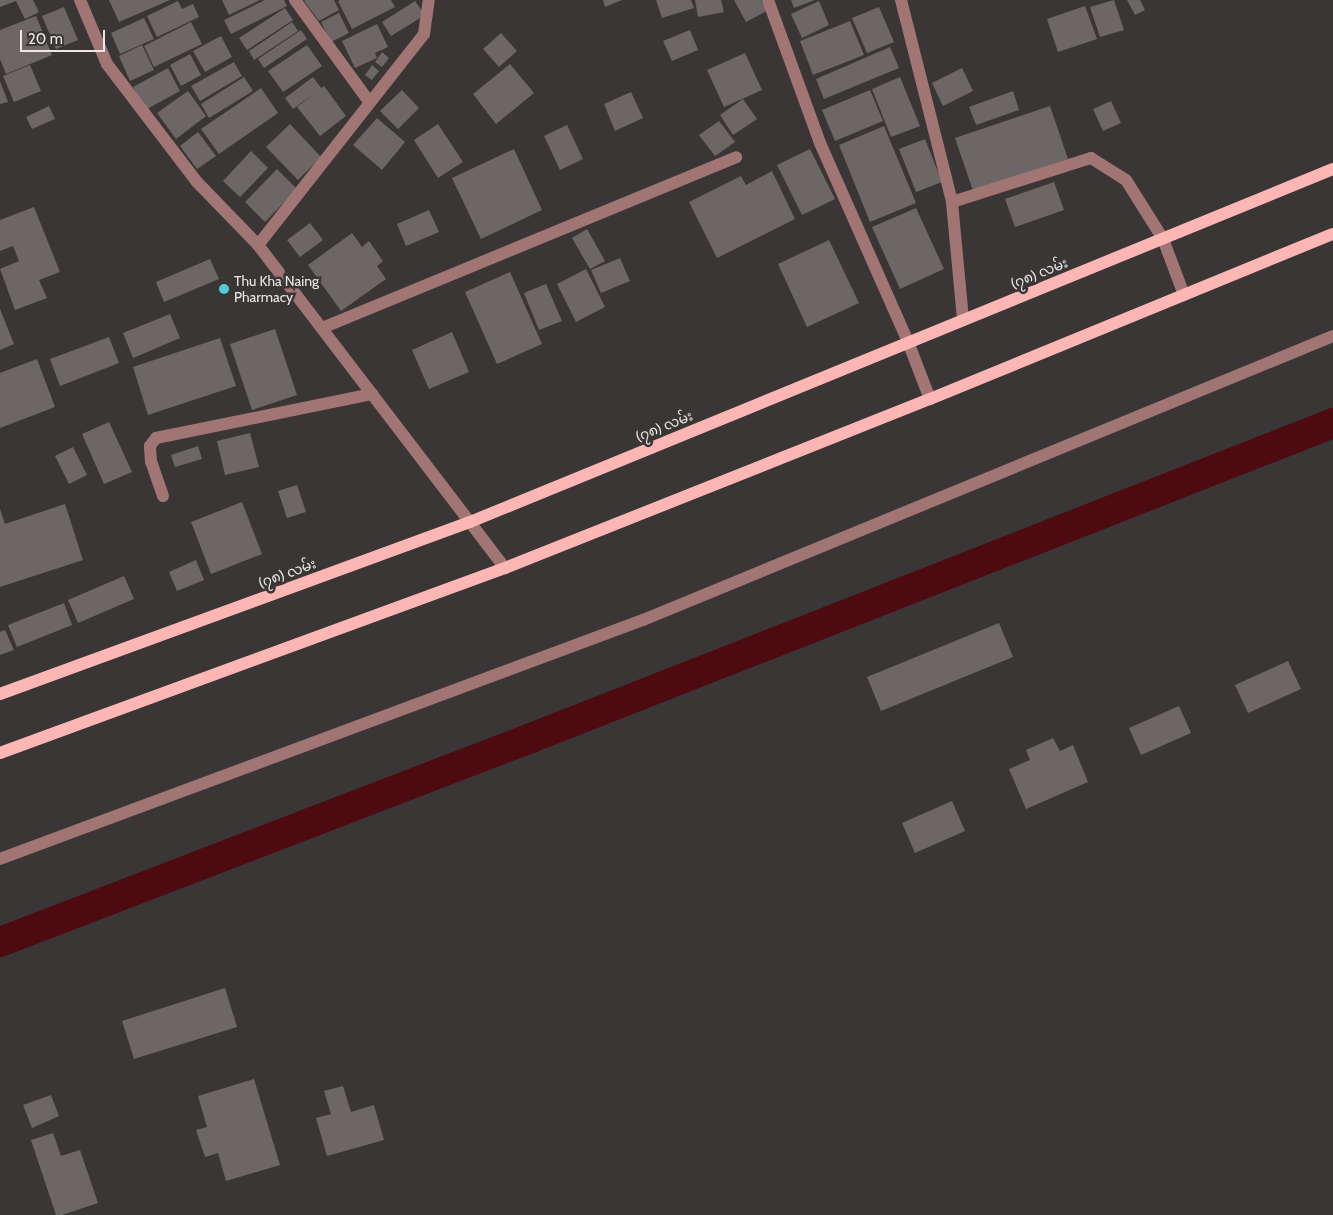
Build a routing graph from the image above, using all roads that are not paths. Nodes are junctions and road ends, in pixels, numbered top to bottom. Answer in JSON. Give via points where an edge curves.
{"nodes":[{"id":1,"x":80,"y":0,"type":"edge"},
{"id":2,"x":295,"y":0,"type":"edge"},
{"id":3,"x":429,"y":0,"type":"edge"},
{"id":4,"x":768,"y":0,"type":"edge"},
{"id":5,"x":900,"y":0,"type":"edge"},
{"id":6,"x":370,"y":103,"type":"junction"},
{"id":7,"x":736,"y":157,"type":"dead end"},
{"id":8,"x":1333,"y":169,"type":"edge"},
{"id":9,"x":952,"y":202,"type":"junction"},
{"id":10,"x":1333,"y":234,"type":"edge"},
{"id":11,"x":1163,"y":239,"type":"junction"},
{"id":12,"x":258,"y":245,"type":"junction"},
{"id":13,"x":1184,"y":295,"type":"junction"},
{"id":14,"x":963,"y":319,"type":"junction"},
{"id":15,"x":322,"y":328,"type":"junction"},
{"id":16,"x":1333,"y":336,"type":"edge"},
{"id":17,"x":908,"y":342,"type":"junction"},
{"id":18,"x":373,"y":394,"type":"junction"},
{"id":19,"x":930,"y":399,"type":"junction"},
{"id":20,"x":163,"y":496,"type":"dead end"},
{"id":21,"x":470,"y":522,"type":"junction"},
{"id":22,"x":505,"y":568,"type":"junction"},
{"id":23,"x":0,"y":694,"type":"edge"},
{"id":24,"x":0,"y":752,"type":"edge"},
{"id":25,"x":0,"y":859,"type":"edge"}],
"edges":[{"from":1,"to":12,"type":"street","via":[[107,64],[197,182]]},
{"from":2,"to":6,"type":"street"},
{"from":3,"to":6,"type":"street","via":[[424,34]]},
{"from":4,"to":17,"type":"street","via":[[820,142]]},
{"from":5,"to":9,"type":"street"},
{"from":6,"to":12,"type":"street"},
{"from":7,"to":15,"type":"street"},
{"from":8,"to":11,"type":"main road","name":"(၇၈) လမ်း"},
{"from":9,"to":11,"type":"street","via":[[1091,158],[1126,180]]},
{"from":9,"to":14,"type":"street"},
{"from":10,"to":13,"type":"main road"},
{"from":11,"to":13,"type":"street"},
{"from":11,"to":14,"type":"main road","name":"(၇၈) လမ်း"},
{"from":12,"to":15,"type":"street"},
{"from":13,"to":19,"type":"main road"},
{"from":14,"to":17,"type":"main road","name":"(၇၈) လမ်း"},
{"from":15,"to":18,"type":"street"},
{"from":16,"to":25,"type":"street","via":[[643,620]]},
{"from":17,"to":19,"type":"street"},
{"from":17,"to":21,"type":"main road","name":"(၇၈) လမ်း"},
{"from":18,"to":20,"type":"street","via":[[156,438],[150,446],[151,462]]},
{"from":18,"to":21,"type":"street"},
{"from":19,"to":22,"type":"main road"},
{"from":21,"to":22,"type":"street"},
{"from":21,"to":23,"type":"main road","name":"(၇၈) လမ်း"},
{"from":22,"to":24,"type":"main road"}]}
